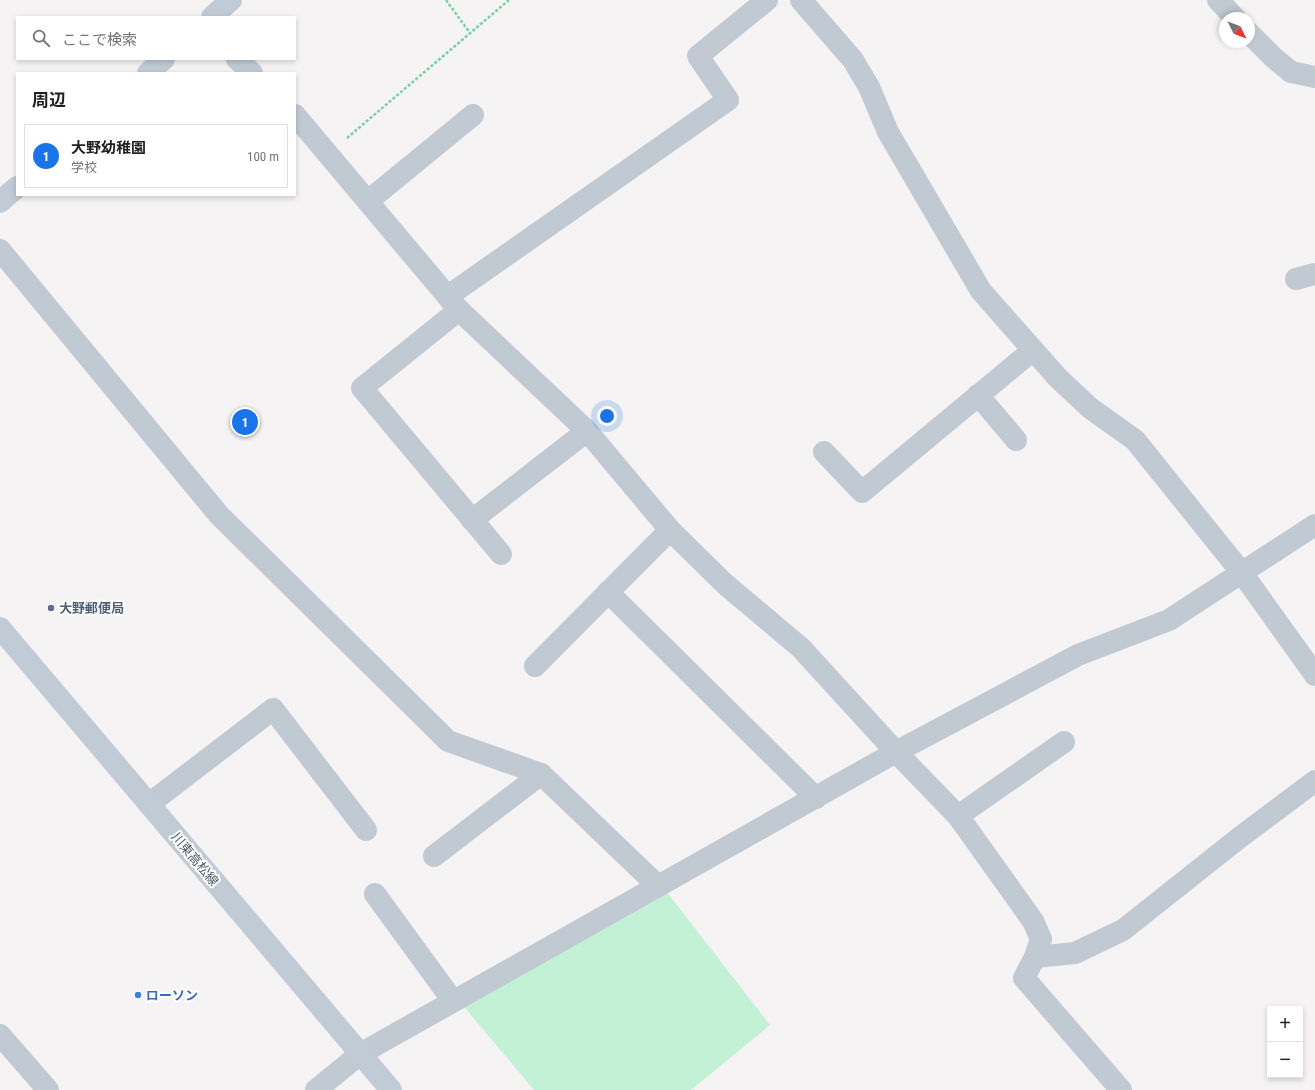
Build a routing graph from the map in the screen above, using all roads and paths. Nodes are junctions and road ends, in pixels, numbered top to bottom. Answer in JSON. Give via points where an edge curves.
{"nodes":[{"id":1,"x":231,"y":0,"type":"edge"},
{"id":2,"x":446,"y":0,"type":"edge"},
{"id":3,"x":509,"y":0,"type":"edge"},
{"id":4,"x":767,"y":0,"type":"edge"},
{"id":5,"x":801,"y":0,"type":"edge"},
{"id":6,"x":1218,"y":0,"type":"edge"},
{"id":7,"x":1229,"y":12,"type":"edge"},
{"id":8,"x":213,"y":16,"type":"edge"},
{"id":9,"x":470,"y":33,"type":"junction"},
{"id":10,"x":1255,"y":39,"type":"edge"},
{"id":11,"x":163,"y":60,"type":"edge"},
{"id":12,"x":238,"y":60,"type":"edge"},
{"id":13,"x":149,"y":72,"type":"edge"},
{"id":14,"x":251,"y":72,"type":"edge"},
{"id":15,"x":1315,"y":77,"type":"edge"},
{"id":16,"x":472,"y":115,"type":"dead end"},
{"id":17,"x":296,"y":116,"type":"edge"},
{"id":18,"x":328,"y":154,"type":"junction"},
{"id":19,"x":16,"y":188,"type":"edge"},
{"id":20,"x":0,"y":202,"type":"edge"},
{"id":21,"x":368,"y":202,"type":"junction"},
{"id":22,"x":0,"y":250,"type":"edge"},
{"id":23,"x":453,"y":303,"type":"junction"},
{"id":24,"x":1033,"y":350,"type":"junction"},
{"id":25,"x":978,"y":395,"type":"junction"},
{"id":26,"x":587,"y":431,"type":"junction"},
{"id":27,"x":1016,"y":440,"type":"dead end"},
{"id":28,"x":824,"y":452,"type":"dead end"},
{"id":29,"x":472,"y":520,"type":"junction"},
{"id":30,"x":1315,"y":526,"type":"edge"},
{"id":31,"x":670,"y":530,"type":"junction"},
{"id":32,"x":501,"y":554,"type":"dead end"},
{"id":33,"x":1242,"y":573,"type":"junction"},
{"id":34,"x":608,"y":592,"type":"junction"},
{"id":35,"x":0,"y":628,"type":"edge"},
{"id":36,"x":535,"y":666,"type":"dead end"},
{"id":37,"x":1315,"y":674,"type":"edge"},
{"id":38,"x":1064,"y":742,"type":"dead end"},
{"id":39,"x":896,"y":752,"type":"junction"},
{"id":40,"x":541,"y":774,"type":"junction"},
{"id":41,"x":1315,"y":781,"type":"edge"},
{"id":42,"x":816,"y":798,"type":"junction"},
{"id":43,"x":148,"y":804,"type":"junction"},
{"id":44,"x":958,"y":816,"type":"junction"},
{"id":45,"x":366,"y":830,"type":"dead end"},
{"id":46,"x":434,"y":856,"type":"dead end"},
{"id":47,"x":658,"y":886,"type":"junction"},
{"id":48,"x":375,"y":894,"type":"dead end"},
{"id":49,"x":1034,"y":958,"type":"junction"},
{"id":50,"x":453,"y":1001,"type":"junction"},
{"id":51,"x":0,"y":1035,"type":"edge"},
{"id":52,"x":360,"y":1054,"type":"junction"},
{"id":53,"x":48,"y":1090,"type":"edge"},
{"id":54,"x":316,"y":1090,"type":"edge"},
{"id":55,"x":391,"y":1090,"type":"edge"},
{"id":56,"x":1121,"y":1090,"type":"edge"}],
"edges":[{"from":1,"to":8,"type":"main road"},
{"from":2,"to":9,"type":"path"},
{"from":3,"to":9,"type":"path"},
{"from":4,"to":23,"type":"street","via":[[698,56],[728,100]]},
{"from":5,"to":24,"type":"street","via":[[853,60],[870,87],[888,132],[981,291]]},
{"from":6,"to":7,"type":"street"},
{"from":9,"to":18,"type":"path"},
{"from":10,"to":15,"type":"street","via":[[1291,72]]},
{"from":11,"to":13,"type":"main road"},
{"from":12,"to":14,"type":"street"},
{"from":16,"to":21,"type":"street"},
{"from":17,"to":18,"type":"street"},
{"from":18,"to":21,"type":"street"},
{"from":19,"to":20,"type":"main road"},
{"from":21,"to":23,"type":"street"},
{"from":22,"to":40,"type":"street","via":[[219,515],[448,741]]},
{"from":23,"to":26,"type":"street"},
{"from":23,"to":29,"type":"street","via":[[362,388]]},
{"from":24,"to":25,"type":"street"},
{"from":24,"to":33,"type":"street","via":[[1090,408],[1135,440]]},
{"from":25,"to":27,"type":"street"},
{"from":25,"to":28,"type":"street","via":[[862,492]]},
{"from":26,"to":29,"type":"street"},
{"from":26,"to":31,"type":"street"},
{"from":29,"to":32,"type":"street"},
{"from":30,"to":33,"type":"street"},
{"from":31,"to":34,"type":"street"},
{"from":31,"to":39,"type":"street","via":[[725,584],[801,648]]},
{"from":33,"to":37,"type":"street"},
{"from":33,"to":39,"type":"street","via":[[1169,620],[1078,655]]},
{"from":34,"to":36,"type":"street"},
{"from":34,"to":42,"type":"street"},
{"from":35,"to":43,"type":"main road","name":"川東高松線"},
{"from":38,"to":44,"type":"street"},
{"from":39,"to":42,"type":"street"},
{"from":39,"to":44,"type":"street"},
{"from":40,"to":46,"type":"street"},
{"from":40,"to":47,"type":"street"},
{"from":41,"to":49,"type":"street","via":[[1123,930],[1075,953]]},
{"from":42,"to":47,"type":"street"},
{"from":43,"to":45,"type":"street","via":[[273,709]]},
{"from":43,"to":52,"type":"main road","name":"川東高松線"},
{"from":44,"to":49,"type":"street","via":[[1033,921],[1041,939]]},
{"from":47,"to":50,"type":"street"},
{"from":48,"to":50,"type":"street"},
{"from":49,"to":56,"type":"street","via":[[1024,978]]},
{"from":50,"to":52,"type":"street"},
{"from":51,"to":53,"type":"street"},
{"from":52,"to":54,"type":"street"},
{"from":52,"to":55,"type":"main road","name":"川東高松線"}]}
